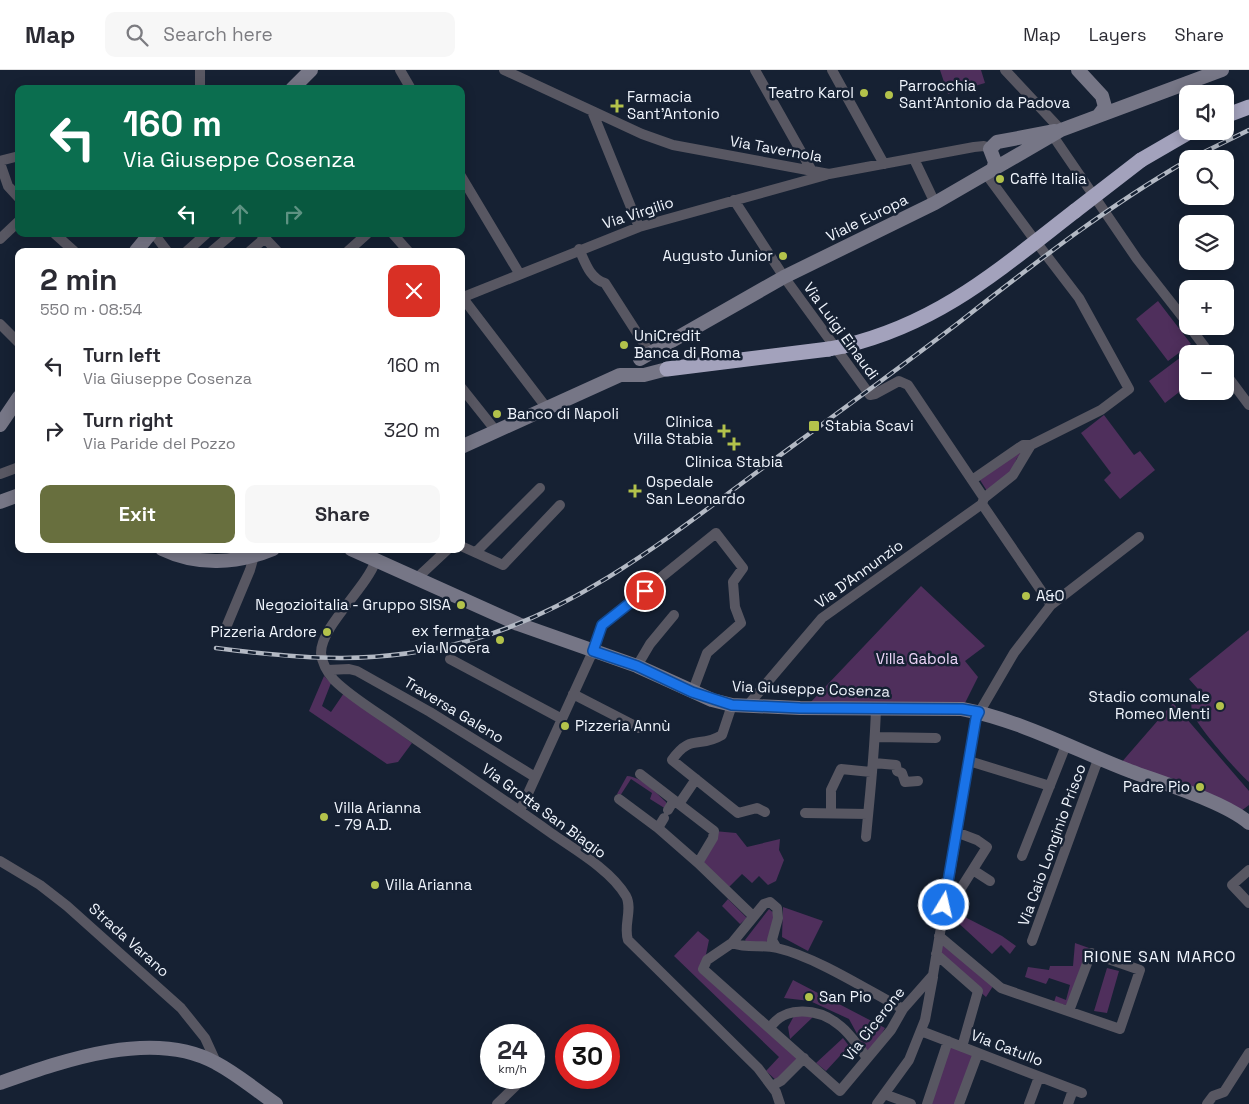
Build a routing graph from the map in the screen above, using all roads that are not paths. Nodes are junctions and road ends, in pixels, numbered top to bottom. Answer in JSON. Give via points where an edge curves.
{"nodes":[{"id":1,"x":200,"y":70,"type":"edge"},
{"id":2,"x":311,"y":70,"type":"edge"},
{"id":3,"x":400,"y":70,"type":"edge"},
{"id":4,"x":504,"y":70,"type":"edge"},
{"id":5,"x":755,"y":70,"type":"edge"},
{"id":6,"x":832,"y":70,"type":"edge"},
{"id":7,"x":1005,"y":70,"type":"edge"},
{"id":8,"x":1078,"y":70,"type":"edge"},
{"id":9,"x":1222,"y":70,"type":"edge"},
{"id":10,"x":200,"y":85,"type":"edge"},
{"id":11,"x":296,"y":85,"type":"edge"},
{"id":12,"x":409,"y":85,"type":"edge"},
{"id":13,"x":1102,"y":96,"type":"junction"},
{"id":14,"x":1126,"y":105,"type":"junction"},
{"id":15,"x":1249,"y":107,"type":"edge"},
{"id":16,"x":592,"y":110,"type":"junction"},
{"id":17,"x":1234,"y":113,"type":"edge"},
{"id":18,"x":1100,"y":115,"type":"junction"},
{"id":19,"x":1057,"y":133,"type":"junction"},
{"id":20,"x":1018,"y":137,"type":"junction"},
{"id":21,"x":1179,"y":138,"type":"edge"},
{"id":22,"x":15,"y":151,"type":"edge"},
{"id":23,"x":1024,"y":153,"type":"junction"},
{"id":24,"x":0,"y":155,"type":"edge"},
{"id":25,"x":15,"y":157,"type":"edge"},
{"id":26,"x":914,"y":159,"type":"junction"},
{"id":27,"x":0,"y":162,"type":"edge"},
{"id":28,"x":884,"y":164,"type":"junction"},
{"id":29,"x":994,"y":164,"type":"junction"},
{"id":30,"x":812,"y":171,"type":"junction"},
{"id":31,"x":830,"y":174,"type":"junction"},
{"id":32,"x":465,"y":183,"type":"edge"},
{"id":33,"x":15,"y":194,"type":"edge"},
{"id":34,"x":734,"y":200,"type":"junction"},
{"id":35,"x":935,"y":203,"type":"junction"},
{"id":36,"x":15,"y":225,"type":"edge"},
{"id":37,"x":638,"y":227,"type":"junction"},
{"id":38,"x":1031,"y":235,"type":"dead end"},
{"id":39,"x":58,"y":237,"type":"edge"},
{"id":40,"x":149,"y":237,"type":"edge"},
{"id":41,"x":155,"y":237,"type":"edge"},
{"id":42,"x":203,"y":237,"type":"edge"},
{"id":43,"x":228,"y":237,"type":"edge"},
{"id":44,"x":262,"y":237,"type":"edge"},
{"id":45,"x":264,"y":237,"type":"edge"},
{"id":46,"x":364,"y":237,"type":"edge"},
{"id":47,"x":396,"y":237,"type":"edge"},
{"id":48,"x":0,"y":239,"type":"edge"},
{"id":49,"x":1040,"y":247,"type":"dead end"},
{"id":50,"x":71,"y":248,"type":"edge"},
{"id":51,"x":139,"y":248,"type":"edge"},
{"id":52,"x":164,"y":248,"type":"edge"},
{"id":53,"x":190,"y":248,"type":"edge"},
{"id":54,"x":216,"y":248,"type":"edge"},
{"id":55,"x":253,"y":248,"type":"edge"},
{"id":56,"x":274,"y":248,"type":"edge"},
{"id":57,"x":351,"y":248,"type":"edge"},
{"id":58,"x":405,"y":248,"type":"edge"},
{"id":59,"x":579,"y":248,"type":"junction"},
{"id":60,"x":519,"y":273,"type":"junction"},
{"id":61,"x":784,"y":277,"type":"junction"},
{"id":62,"x":465,"y":296,"type":"edge"},
{"id":63,"x":465,"y":301,"type":"edge"},
{"id":64,"x":1179,"y":313,"type":"edge"},
{"id":65,"x":0,"y":324,"type":"edge"},
{"id":66,"x":1196,"y":335,"type":"edge"},
{"id":67,"x":15,"y":339,"type":"edge"},
{"id":68,"x":1203,"y":345,"type":"edge"},
{"id":69,"x":645,"y":364,"type":"junction"},
{"id":70,"x":667,"y":369,"type":"joint"},
{"id":71,"x":1234,"y":385,"type":"edge"},
{"id":72,"x":465,"y":392,"type":"edge"},
{"id":73,"x":15,"y":402,"type":"edge"},
{"id":74,"x":1249,"y":405,"type":"edge"},
{"id":75,"x":546,"y":407,"type":"junction"},
{"id":76,"x":0,"y":423,"type":"edge"},
{"id":77,"x":496,"y":430,"type":"junction"},
{"id":78,"x":465,"y":445,"type":"edge"},
{"id":79,"x":1031,"y":445,"type":"junction"},
{"id":80,"x":15,"y":468,"type":"edge"},
{"id":81,"x":0,"y":474,"type":"edge"},
{"id":82,"x":972,"y":480,"type":"junction"},
{"id":83,"x":540,"y":488,"type":"dead end"},
{"id":84,"x":983,"y":501,"type":"junction"},
{"id":85,"x":560,"y":505,"type":"dead end"},
{"id":86,"x":1140,"y":537,"type":"dead end"},
{"id":87,"x":465,"y":548,"type":"edge"},
{"id":88,"x":476,"y":552,"type":"junction"},
{"id":89,"x":173,"y":553,"type":"edge"},
{"id":90,"x":262,"y":553,"type":"edge"},
{"id":91,"x":359,"y":553,"type":"edge"},
{"id":92,"x":444,"y":553,"type":"edge"},
{"id":93,"x":254,"y":556,"type":"junction"},
{"id":94,"x":376,"y":560,"type":"junction"},
{"id":95,"x":417,"y":578,"type":"junction"},
{"id":96,"x":1051,"y":605,"type":"junction"},
{"id":97,"x":674,"y":615,"type":"dead end"},
{"id":98,"x":227,"y":625,"type":"dead end"},
{"id":99,"x":593,"y":651,"type":"junction"},
{"id":100,"x":450,"y":659,"type":"dead end"},
{"id":101,"x":637,"y":666,"type":"junction"},
{"id":102,"x":327,"y":670,"type":"junction"},
{"id":103,"x":692,"y":692,"type":"junction"},
{"id":104,"x":573,"y":694,"type":"junction"},
{"id":105,"x":732,"y":705,"type":"junction"},
{"id":106,"x":748,"y":705,"type":"junction"},
{"id":107,"x":876,"y":707,"type":"junction"},
{"id":108,"x":979,"y":712,"type":"junction"},
{"id":109,"x":562,"y":719,"type":"junction"},
{"id":110,"x":639,"y":728,"type":"dead end"},
{"id":111,"x":876,"y":736,"type":"junction"},
{"id":112,"x":936,"y":738,"type":"dead end"},
{"id":113,"x":1066,"y":745,"type":"junction"},
{"id":114,"x":1101,"y":760,"type":"junction"},
{"id":115,"x":969,"y":761,"type":"junction"},
{"id":116,"x":872,"y":768,"type":"junction"},
{"id":117,"x":640,"y":774,"type":"dead end"},
{"id":118,"x":535,"y":777,"type":"junction"},
{"id":119,"x":696,"y":779,"type":"junction"},
{"id":120,"x":918,"y":781,"type":"dead end"},
{"id":121,"x":1050,"y":786,"type":"junction"},
{"id":122,"x":619,"y":800,"type":"dead end"},
{"id":123,"x":677,"y":802,"type":"junction"},
{"id":124,"x":520,"y":811,"type":"junction"},
{"id":125,"x":765,"y":812,"type":"dead end"},
{"id":126,"x":805,"y":813,"type":"dead end"},
{"id":127,"x":831,"y":814,"type":"junction"},
{"id":128,"x":868,"y":814,"type":"junction"},
{"id":129,"x":1247,"y":816,"type":"edge"},
{"id":130,"x":658,"y":828,"type":"junction"},
{"id":131,"x":956,"y":832,"type":"junction"},
{"id":132,"x":866,"y":836,"type":"dead end"},
{"id":133,"x":1022,"y":856,"type":"dead end"},
{"id":134,"x":0,"y":861,"type":"edge"},
{"id":135,"x":698,"y":863,"type":"junction"},
{"id":136,"x":973,"y":870,"type":"junction"},
{"id":137,"x":1249,"y":870,"type":"edge"},
{"id":138,"x":990,"y":881,"type":"dead end"},
{"id":139,"x":947,"y":890,"type":"junction"},
{"id":140,"x":1249,"y":903,"type":"edge"},
{"id":141,"x":753,"y":916,"type":"junction"},
{"id":142,"x":939,"y":936,"type":"junction"},
{"id":143,"x":1032,"y":941,"type":"dead end"},
{"id":144,"x":732,"y":943,"type":"junction"},
{"id":145,"x":776,"y":947,"type":"junction"},
{"id":146,"x":936,"y":954,"type":"junction"},
{"id":147,"x":933,"y":975,"type":"junction"},
{"id":148,"x":903,"y":1009,"type":"junction"},
{"id":149,"x":1069,"y":1012,"type":"junction"},
{"id":150,"x":770,"y":1028,"type":"junction"},
{"id":151,"x":921,"y":1031,"type":"junction"},
{"id":152,"x":948,"y":1041,"type":"junction"},
{"id":153,"x":962,"y":1047,"type":"junction"},
{"id":154,"x":978,"y":1053,"type":"junction"},
{"id":155,"x":1249,"y":1053,"type":"edge"},
{"id":156,"x":804,"y":1058,"type":"junction"},
{"id":157,"x":867,"y":1058,"type":"junction"},
{"id":158,"x":216,"y":1062,"type":"junction"},
{"id":159,"x":1039,"y":1077,"type":"junction"},
{"id":160,"x":0,"y":1083,"type":"edge"},
{"id":161,"x":772,"y":1086,"type":"junction"},
{"id":162,"x":513,"y":1089,"type":"edge"},
{"id":163,"x":884,"y":1094,"type":"junction"},
{"id":164,"x":276,"y":1104,"type":"edge"},
{"id":165,"x":497,"y":1104,"type":"edge"},
{"id":166,"x":780,"y":1104,"type":"edge"},
{"id":167,"x":877,"y":1104,"type":"edge"},
{"id":168,"x":911,"y":1104,"type":"edge"},
{"id":169,"x":927,"y":1104,"type":"edge"},
{"id":170,"x":959,"y":1104,"type":"edge"},
{"id":171,"x":1029,"y":1104,"type":"edge"},
{"id":172,"x":1068,"y":1104,"type":"edge"},
{"id":173,"x":1206,"y":1104,"type":"edge"}],
"edges":[{"from":1,"to":10,"type":"street"},
{"from":2,"to":11,"type":"main road"},
{"from":3,"to":12,"type":"street"},
{"from":4,"to":16,"type":"street","name":"Via Tavernola"},
{"from":5,"to":30,"type":"street"},
{"from":6,"to":28,"type":"street"},
{"from":7,"to":19,"type":"street"},
{"from":8,"to":13,"type":"main road"},
{"from":9,"to":14,"type":"main road"},
{"from":13,"to":14,"type":"main road"},
{"from":13,"to":18,"type":"main road","via":[[1105,107]]},
{"from":14,"to":18,"type":"main road"},
{"from":15,"to":17,"type":"highway"},
{"from":16,"to":30,"type":"street","name":"Via Tavernola","via":[[673,145]]},
{"from":16,"to":37,"type":"street"},
{"from":18,"to":19,"type":"main road","name":"Viale Europa"},
{"from":19,"to":20,"type":"main road","name":"Via Tavernola"},
{"from":19,"to":23,"type":"main road","name":"Viale Europa"},
{"from":19,"to":64,"type":"street","via":[[1137,259]]},
{"from":20,"to":23,"type":"main road","via":[[1026,145]]},
{"from":20,"to":29,"type":"main road","name":"Via Tavernola","via":[[997,142]]},
{"from":21,"to":70,"type":"highway","bridge":true,"via":[[1141,160],[977,287],[910,325],[829,349]]},
{"from":22,"to":24,"type":"street"},
{"from":23,"to":29,"type":"main road","name":"Viale Europa"},
{"from":25,"to":27,"type":"street"},
{"from":26,"to":28,"type":"street","name":"Via Tavernola"},
{"from":26,"to":29,"type":"street","name":"Via Tavernola","via":[[984,146]]},
{"from":26,"to":35,"type":"street"},
{"from":27,"to":33,"type":"street","via":[[8,186]]},
{"from":28,"to":31,"type":"street","name":"Via Tavernola"},
{"from":29,"to":35,"type":"main road","name":"Viale Europa"},
{"from":29,"to":38,"type":"street"},
{"from":30,"to":31,"type":"street","name":"Via Tavernola"},
{"from":31,"to":34,"type":"street","name":"Via Virgilio"},
{"from":32,"to":60,"type":"street"},
{"from":34,"to":37,"type":"street","name":"Via Virgilio"},
{"from":34,"to":61,"type":"street"},
{"from":35,"to":61,"type":"main road","name":"Viale Europa"},
{"from":36,"to":48,"type":"street"},
{"from":37,"to":59,"type":"street","name":"Via Virgilio"},
{"from":39,"to":50,"type":"street"},
{"from":40,"to":51,"type":"main road"},
{"from":41,"to":52,"type":"street"},
{"from":42,"to":53,"type":"street"},
{"from":43,"to":54,"type":"street"},
{"from":44,"to":55,"type":"street"},
{"from":45,"to":56,"type":"street"},
{"from":46,"to":57,"type":"street"},
{"from":47,"to":58,"type":"street"},
{"from":49,"to":79,"type":"street","via":[[1079,298],[1129,389],[1101,410]]},
{"from":59,"to":60,"type":"street","name":"Via Virgilio"},
{"from":59,"to":69,"type":"street","via":[[590,271],[598,281],[605,283]]},
{"from":60,"to":62,"type":"street","name":"Via Virgilio"},
{"from":61,"to":69,"type":"main road","name":"Viale Europa"},
{"from":61,"to":82,"type":"street","name":"Via Luigi Einaudi","via":[[870,394],[899,380],[908,385]]},
{"from":63,"to":75,"type":"street"},
{"from":65,"to":67,"type":"street"},
{"from":66,"to":68,"type":"street"},
{"from":69,"to":70,"type":"main road"},
{"from":69,"to":75,"type":"main road","name":"Viale Europa"},
{"from":71,"to":74,"type":"street"},
{"from":72,"to":77,"type":"street"},
{"from":73,"to":76,"type":"main road"},
{"from":75,"to":77,"type":"main road"},
{"from":77,"to":78,"type":"main road"},
{"from":79,"to":82,"type":"street","via":[[1023,445]]},
{"from":79,"to":84,"type":"street","name":"Via D'Annunzio","via":[[1013,475]]},
{"from":80,"to":81,"type":"street"},
{"from":82,"to":84,"type":"street"},
{"from":83,"to":88,"type":"street"},
{"from":84,"to":96,"type":"street"},
{"from":84,"to":106,"type":"street","name":"Via D'Annunzio","via":[[822,618]]},
{"from":85,"to":88,"type":"street","via":[[503,565]]},
{"from":86,"to":96,"type":"street","name":"Via Cicerone"},
{"from":87,"to":88,"type":"street"},
{"from":89,"to":93,"type":"main road","via":[[214,562]]},
{"from":90,"to":93,"type":"main road"},
{"from":91,"to":94,"type":"main road","name":"Via Giuseppe Cosenza"},
{"from":92,"to":95,"type":"street"},
{"from":93,"to":98,"type":"street"},
{"from":94,"to":95,"type":"main road","name":"Via Giuseppe Cosenza"},
{"from":94,"to":102,"type":"street","via":[[363,586],[325,638],[321,651]]},
{"from":95,"to":99,"type":"main road","name":"Via Giuseppe Cosenza","via":[[518,624]]},
{"from":96,"to":108,"type":"street","name":"Via Cicerone","via":[[1014,653]]},
{"from":97,"to":101,"type":"street"},
{"from":99,"to":101,"type":"main road","name":"Via Giuseppe Cosenza"},
{"from":99,"to":103,"type":"street","via":[[602,625],[716,534],[743,568],[733,582],[735,607],[741,623],[707,653]]},
{"from":99,"to":104,"type":"street"},
{"from":100,"to":109,"type":"street"},
{"from":101,"to":103,"type":"main road","name":"Via Giuseppe Cosenza"},
{"from":102,"to":118,"type":"street","name":"Traversa Galeno","via":[[358,671]]},
{"from":102,"to":124,"type":"street","name":"Via Grotta San Biagio","via":[[340,685]]},
{"from":103,"to":105,"type":"main road","name":"Via Giuseppe Cosenza"},
{"from":104,"to":109,"type":"street"},
{"from":104,"to":110,"type":"street"},
{"from":105,"to":106,"type":"main road","name":"Via Giuseppe Cosenza"},
{"from":105,"to":119,"type":"street","via":[[722,735],[714,740],[689,743],[672,760]]},
{"from":106,"to":107,"type":"main road","name":"Via Giuseppe Cosenza"},
{"from":107,"to":108,"type":"main road","name":"Via Giuseppe Cosenza"},
{"from":107,"to":111,"type":"street"},
{"from":108,"to":113,"type":"main road","name":"Via Giuseppe Cosenza"},
{"from":108,"to":115,"type":"street","name":"Via Cicerone"},
{"from":109,"to":118,"type":"street"},
{"from":111,"to":112,"type":"street"},
{"from":111,"to":116,"type":"street"},
{"from":113,"to":114,"type":"main road","name":"Via Giuseppe Cosenza"},
{"from":113,"to":121,"type":"street"},
{"from":114,"to":129,"type":"main road","name":"Via Giuseppe Cosenza"},
{"from":114,"to":143,"type":"street","name":"Via Caio Longinio Prisco","via":[[1096,765]]},
{"from":115,"to":121,"type":"street"},
{"from":115,"to":131,"type":"street","name":"Via Cicerone"},
{"from":116,"to":120,"type":"street","via":[[896,765],[905,782]]},
{"from":116,"to":127,"type":"street","via":[[841,769],[831,790]]},
{"from":116,"to":128,"type":"street"},
{"from":117,"to":123,"type":"street"},
{"from":118,"to":124,"type":"street"},
{"from":119,"to":123,"type":"street"},
{"from":119,"to":125,"type":"street","via":[[738,813],[757,808]]},
{"from":121,"to":133,"type":"street"},
{"from":122,"to":130,"type":"street"},
{"from":123,"to":130,"type":"street"},
{"from":123,"to":135,"type":"street","via":[[714,831]]},
{"from":124,"to":161,"type":"street","name":"Via Grotta San Biagio","via":[[615,882],[628,904],[625,928],[628,940]]},
{"from":126,"to":127,"type":"street"},
{"from":127,"to":128,"type":"street"},
{"from":128,"to":132,"type":"street"},
{"from":130,"to":135,"type":"street"},
{"from":131,"to":136,"type":"street","via":[[988,847]]},
{"from":131,"to":139,"type":"street","name":"Via Cicerone"},
{"from":134,"to":158,"type":"street","name":"Strada Varano","via":[[67,906],[181,1008],[206,1038]]},
{"from":135,"to":141,"type":"street"},
{"from":136,"to":138,"type":"street"},
{"from":136,"to":139,"type":"street","via":[[958,894]]},
{"from":137,"to":140,"type":"street","via":[[1232,885]]},
{"from":139,"to":142,"type":"street","name":"Via Cicerone"},
{"from":141,"to":144,"type":"street"},
{"from":141,"to":145,"type":"street","via":[[770,902],[777,908],[778,918],[772,940]]},
{"from":142,"to":146,"type":"street","name":"Via Cicerone"},
{"from":142,"to":149,"type":"street","via":[[1001,988]]},
{"from":144,"to":145,"type":"street","via":[[746,948]]},
{"from":144,"to":150,"type":"street","via":[[707,960],[703,969]]},
{"from":145,"to":148,"type":"street","via":[[801,955]]},
{"from":146,"to":147,"type":"street","name":"Via Cicerone"},
{"from":146,"to":153,"type":"street","via":[[978,991]]},
{"from":147,"to":148,"type":"street","name":"Via Cicerone"},
{"from":147,"to":151,"type":"street","name":"Via Cicerone"},
{"from":148,"to":157,"type":"street","name":"Via Cicerone","via":[[891,1030]]},
{"from":149,"to":149,"type":"street","via":[[1091,953],[1140,970],[1120,1029]]},
{"from":150,"to":156,"type":"street"},
{"from":150,"to":157,"type":"street","via":[[783,1016],[795,1011],[828,1017],[841,1026]]},
{"from":151,"to":152,"type":"street","name":"Via Catullo"},
{"from":151,"to":163,"type":"street","name":"Via Cicerone","via":[[910,1060]]},
{"from":152,"to":153,"type":"street","name":"Via Catullo"},
{"from":152,"to":169,"type":"street"},
{"from":153,"to":154,"type":"street","name":"Via Catullo"},
{"from":154,"to":159,"type":"street","name":"Via Catullo"},
{"from":154,"to":170,"type":"street"},
{"from":155,"to":173,"type":"street","via":[[1224,1092],[1212,1096]]},
{"from":156,"to":157,"type":"street","name":"Via Cicerone","via":[[840,1091]]},
{"from":156,"to":161,"type":"street"},
{"from":158,"to":160,"type":"main road","via":[[168,1049],[112,1051]]},
{"from":158,"to":164,"type":"main road"},
{"from":159,"to":171,"type":"street"},
{"from":159,"to":172,"type":"street","name":"Via Catullo","via":[[1077,1092]]},
{"from":161,"to":166,"type":"street","name":"Via Grotta San Biagio"},
{"from":162,"to":165,"type":"street"},
{"from":163,"to":167,"type":"street","name":"Via Cicerone"},
{"from":163,"to":168,"type":"street"}]}
